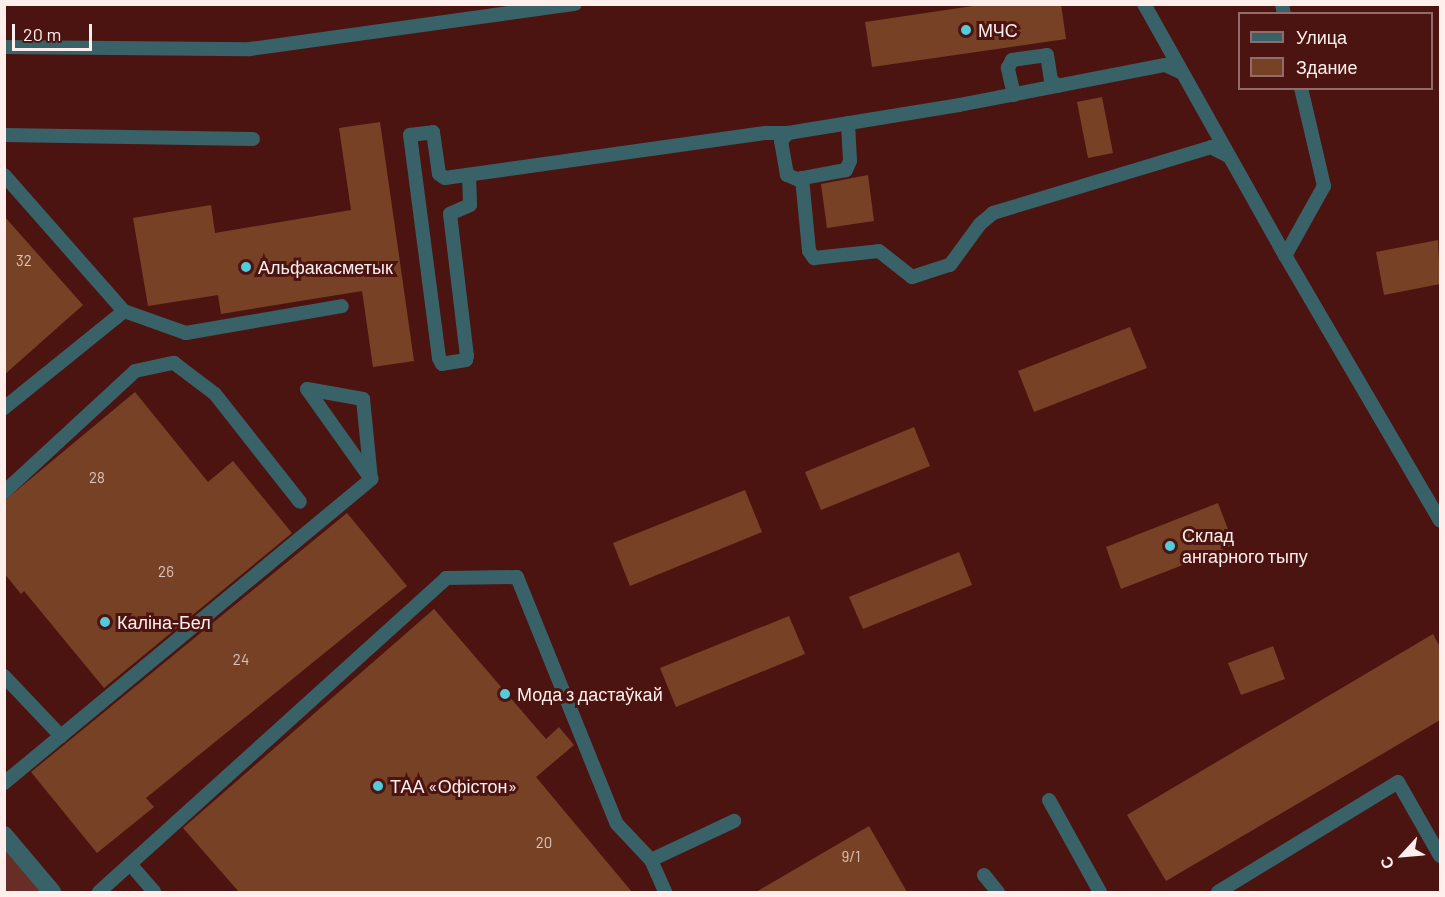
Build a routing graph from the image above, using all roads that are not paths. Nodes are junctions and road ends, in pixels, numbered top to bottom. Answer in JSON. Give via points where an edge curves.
{"nodes":[{"id":1,"x":575,"y":4,"type":"edge"},
{"id":2,"x":1144,"y":4,"type":"edge"},
{"id":3,"x":4,"y":47,"type":"edge"},
{"id":4,"x":1182,"y":72,"type":"junction"},
{"id":5,"x":1059,"y":86,"type":"junction"},
{"id":6,"x":1301,"y":90,"type":"edge"},
{"id":7,"x":1014,"y":95,"type":"junction"},
{"id":8,"x":848,"y":123,"type":"junction"},
{"id":9,"x":788,"y":133,"type":"junction"},
{"id":10,"x":4,"y":135,"type":"edge"},
{"id":11,"x":253,"y":139,"type":"dead end"},
{"id":12,"x":1229,"y":157,"type":"junction"},
{"id":13,"x":4,"y":175,"type":"edge"},
{"id":14,"x":469,"y":175,"type":"junction"},
{"id":15,"x":801,"y":178,"type":"junction"},
{"id":16,"x":1285,"y":256,"type":"junction"},
{"id":17,"x":342,"y":306,"type":"dead end"},
{"id":18,"x":124,"y":310,"type":"junction"},
{"id":19,"x":4,"y":408,"type":"edge"},
{"id":20,"x":371,"y":479,"type":"junction"},
{"id":21,"x":4,"y":492,"type":"edge"},
{"id":22,"x":300,"y":502,"type":"dead end"},
{"id":23,"x":1440,"y":520,"type":"edge"},
{"id":24,"x":4,"y":676,"type":"edge"},
{"id":25,"x":61,"y":736,"type":"junction"},
{"id":26,"x":4,"y":783,"type":"edge"},
{"id":27,"x":1049,"y":801,"type":"dead end"},
{"id":28,"x":734,"y":821,"type":"dead end"},
{"id":29,"x":4,"y":835,"type":"edge"},
{"id":30,"x":1440,"y":856,"type":"edge"},
{"id":31,"x":651,"y":860,"type":"junction"},
{"id":32,"x":130,"y":864,"type":"junction"},
{"id":33,"x":984,"y":875,"type":"dead end"},
{"id":34,"x":1227,"y":890,"type":"edge"},
{"id":35,"x":52,"y":892,"type":"edge"},
{"id":36,"x":99,"y":892,"type":"edge"},
{"id":37,"x":154,"y":892,"type":"edge"},
{"id":38,"x":665,"y":892,"type":"edge"},
{"id":39,"x":998,"y":892,"type":"edge"},
{"id":40,"x":1100,"y":892,"type":"edge"}],
"edges":[{"from":1,"to":3,"type":"lane","via":[[250,49]]},
{"from":2,"to":4,"type":"lane"},
{"from":4,"to":5,"type":"lane","via":[[1165,65]]},
{"from":4,"to":12,"type":"lane"},
{"from":5,"to":7,"type":"lane"},
{"from":5,"to":7,"type":"lane","via":[[1051,81],[1047,55],[1012,60],[1008,68]]},
{"from":6,"to":16,"type":"lane","via":[[1324,186]]},
{"from":7,"to":8,"type":"lane"},
{"from":8,"to":9,"type":"lane"},
{"from":8,"to":15,"type":"lane","via":[[849,168]]},
{"from":9,"to":14,"type":"lane"},
{"from":9,"to":15,"type":"lane","via":[[781,141],[785,171],[790,179]]},
{"from":10,"to":11,"type":"lane"},
{"from":12,"to":15,"type":"lane","via":[[1212,147],[993,213],[980,224],[950,265],[912,277],[879,251],[814,258],[809,251]]},
{"from":12,"to":16,"type":"lane"},
{"from":13,"to":18,"type":"lane"},
{"from":14,"to":14,"type":"lane","via":[[441,177],[433,132],[410,135],[442,363],[466,360],[467,356],[450,214],[470,207]]},
{"from":16,"to":23,"type":"lane"},
{"from":17,"to":18,"type":"lane","via":[[186,333]]},
{"from":18,"to":19,"type":"lane"},
{"from":20,"to":20,"type":"lane","via":[[363,399],[307,389],[339,434]]},
{"from":20,"to":25,"type":"lane"},
{"from":21,"to":22,"type":"lane","via":[[135,371],[174,363],[215,394]]},
{"from":24,"to":25,"type":"lane"},
{"from":25,"to":26,"type":"lane"},
{"from":27,"to":40,"type":"lane"},
{"from":28,"to":31,"type":"lane"},
{"from":29,"to":35,"type":"street"},
{"from":30,"to":34,"type":"lane","via":[[1398,782]]},
{"from":31,"to":32,"type":"lane","via":[[617,824],[517,577],[446,578]]},
{"from":31,"to":38,"type":"lane"},
{"from":32,"to":36,"type":"lane"},
{"from":32,"to":37,"type":"lane"},
{"from":33,"to":39,"type":"lane"}]}
